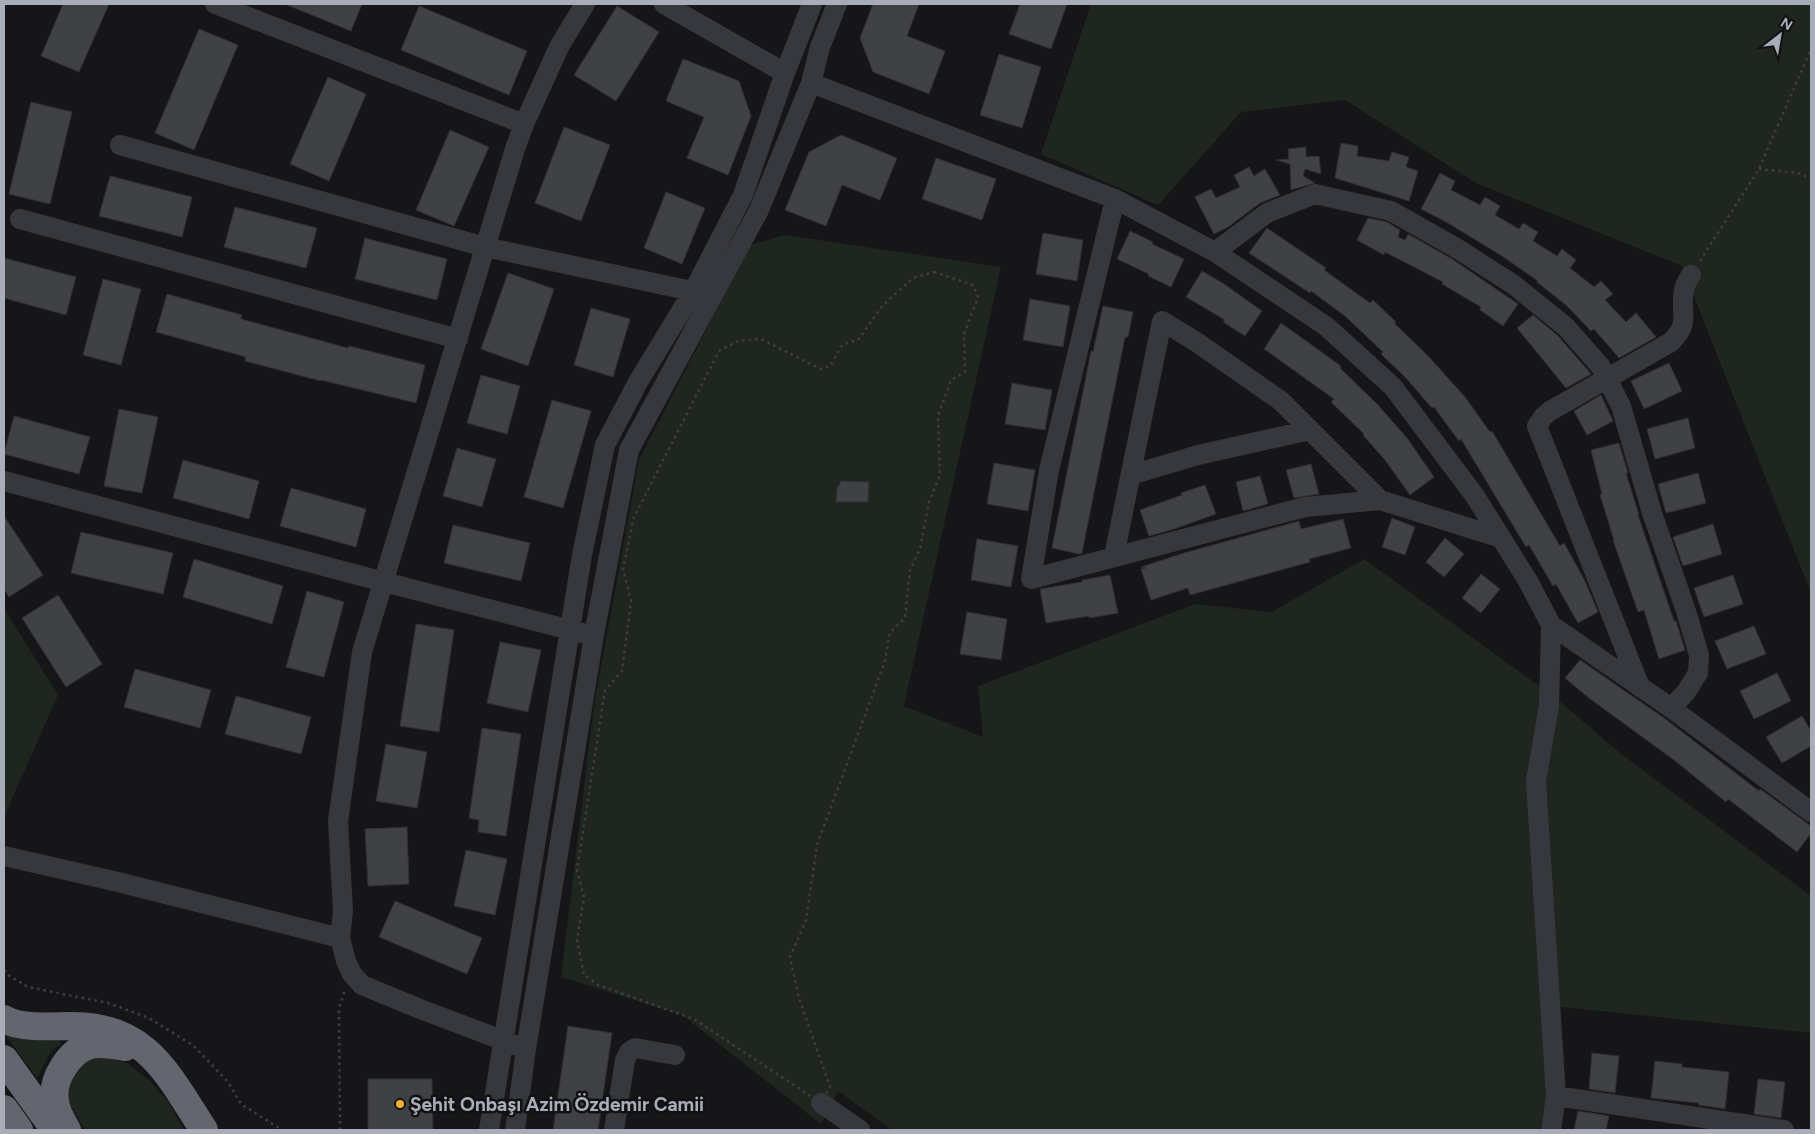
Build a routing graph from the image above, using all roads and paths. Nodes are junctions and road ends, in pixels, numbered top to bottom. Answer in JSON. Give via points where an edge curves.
{"nodes":[{"id":1,"x":215,"y":4,"type":"edge"},
{"id":2,"x":585,"y":4,"type":"edge"},
{"id":3,"x":664,"y":4,"type":"edge"},
{"id":4,"x":812,"y":4,"type":"edge"},
{"id":5,"x":837,"y":4,"type":"edge"},
{"id":6,"x":1811,"y":50,"type":"edge"},
{"id":7,"x":784,"y":73,"type":"junction"},
{"id":8,"x":811,"y":83,"type":"junction"},
{"id":9,"x":524,"y":124,"type":"junction"},
{"id":10,"x":120,"y":145,"type":"dead end"},
{"id":11,"x":1759,"y":169,"type":"junction"},
{"id":12,"x":1811,"y":180,"type":"edge"},
{"id":13,"x":1115,"y":200,"type":"junction"},
{"id":14,"x":20,"y":219,"type":"dead end"},
{"id":15,"x":486,"y":247,"type":"junction"},
{"id":16,"x":1215,"y":252,"type":"junction"},
{"id":17,"x":1691,"y":275,"type":"joint"},
{"id":18,"x":694,"y":290,"type":"junction"},
{"id":19,"x":713,"y":295,"type":"junction"},
{"id":20,"x":458,"y":339,"type":"junction"},
{"id":21,"x":1607,"y":379,"type":"junction"},
{"id":22,"x":1310,"y":430,"type":"junction"},
{"id":23,"x":1130,"y":475,"type":"junction"},
{"id":24,"x":4,"y":481,"type":"edge"},
{"id":25,"x":1380,"y":500,"type":"junction"},
{"id":26,"x":1501,"y":538,"type":"junction"},
{"id":27,"x":1114,"y":556,"type":"junction"},
{"id":28,"x":384,"y":582,"type":"junction"},
{"id":29,"x":1551,"y":625,"type":"junction"},
{"id":30,"x":569,"y":630,"type":"junction"},
{"id":31,"x":594,"y":635,"type":"junction"},
{"id":32,"x":1640,"y":687,"type":"junction"},
{"id":33,"x":1671,"y":708,"type":"junction"},
{"id":34,"x":1811,"y":812,"type":"edge"},
{"id":35,"x":4,"y":856,"type":"edge"},
{"id":36,"x":340,"y":938,"type":"junction"},
{"id":37,"x":352,"y":974,"type":"junction"},
{"id":38,"x":4,"y":1019,"type":"edge"},
{"id":39,"x":503,"y":1040,"type":"junction"},
{"id":40,"x":526,"y":1049,"type":"junction"},
{"id":41,"x":675,"y":1055,"type":"dead end"},
{"id":42,"x":4,"y":1059,"type":"edge"},
{"id":43,"x":161,"y":1064,"type":"junction"},
{"id":44,"x":1556,"y":1096,"type":"junction"},
{"id":45,"x":821,"y":1103,"type":"junction"},
{"id":46,"x":4,"y":1109,"type":"edge"},
{"id":47,"x":19,"y":1130,"type":"edge"},
{"id":48,"x":55,"y":1130,"type":"edge"},
{"id":49,"x":67,"y":1130,"type":"edge"},
{"id":50,"x":204,"y":1130,"type":"edge"},
{"id":51,"x":340,"y":1130,"type":"edge"},
{"id":52,"x":489,"y":1130,"type":"edge"},
{"id":53,"x":515,"y":1130,"type":"edge"},
{"id":54,"x":614,"y":1130,"type":"edge"},
{"id":55,"x":860,"y":1130,"type":"edge"},
{"id":56,"x":1551,"y":1130,"type":"edge"},
{"id":57,"x":1784,"y":1130,"type":"edge"}],
"edges":[{"from":1,"to":9,"type":"street"},
{"from":2,"to":9,"type":"street","via":[[560,44]]},
{"from":3,"to":7,"type":"street"},
{"from":4,"to":7,"type":"street"},
{"from":5,"to":8,"type":"street","via":[[820,47]]},
{"from":6,"to":11,"type":"path"},
{"from":7,"to":8,"type":"street","via":[[785,85],[795,92],[803,92]]},
{"from":7,"to":18,"type":"street","via":[[743,195]]},
{"from":8,"to":13,"type":"street"},
{"from":8,"to":19,"type":"street","via":[[760,210]]},
{"from":9,"to":15,"type":"street"},
{"from":10,"to":15,"type":"street"},
{"from":11,"to":12,"type":"path","via":[[1798,173]]},
{"from":11,"to":17,"type":"path"},
{"from":13,"to":16,"type":"street"},
{"from":13,"to":27,"type":"street","via":[[1049,470],[1031,579]]},
{"from":14,"to":20,"type":"street"},
{"from":15,"to":18,"type":"street"},
{"from":15,"to":20,"type":"street"},
{"from":16,"to":21,"type":"street","via":[[1267,213],[1315,194],[1391,211],[1514,285],[1566,326],[1601,367]]},
{"from":16,"to":26,"type":"street","via":[[1327,327],[1393,387],[1475,496]]},
{"from":17,"to":21,"type":"street","via":[[1684,287],[1685,320],[1679,334],[1671,342]]},
{"from":18,"to":19,"type":"street"},
{"from":18,"to":30,"type":"street","via":[[638,382],[605,445]]},
{"from":19,"to":31,"type":"street","via":[[629,450]]},
{"from":20,"to":28,"type":"street"},
{"from":21,"to":32,"type":"street","via":[[1550,411],[1537,426]]},
{"from":21,"to":33,"type":"street","via":[[1621,406],[1699,656],[1698,673]]},
{"from":22,"to":23,"type":"street","via":[[1198,455]]},
{"from":22,"to":23,"type":"street","via":[[1281,402],[1162,321]]},
{"from":22,"to":25,"type":"street"},
{"from":23,"to":27,"type":"street"},
{"from":24,"to":28,"type":"street"},
{"from":25,"to":26,"type":"street"},
{"from":25,"to":27,"type":"street","via":[[1305,507]]},
{"from":26,"to":29,"type":"street"},
{"from":28,"to":30,"type":"street"},
{"from":28,"to":36,"type":"street","via":[[362,652],[338,821],[343,911]]},
{"from":29,"to":32,"type":"street"},
{"from":29,"to":44,"type":"street","via":[[1549,706],[1536,781]]},
{"from":30,"to":31,"type":"street"},
{"from":30,"to":39,"type":"street"},
{"from":31,"to":40,"type":"street"},
{"from":32,"to":33,"type":"street"},
{"from":33,"to":34,"type":"street"},
{"from":35,"to":36,"type":"street"},
{"from":36,"to":37,"type":"street"},
{"from":37,"to":39,"type":"street","via":[[362,985]]},
{"from":37,"to":51,"type":"path","via":[[339,1008]]},
{"from":38,"to":43,"type":"highway","via":[[19,1024],[86,1026],[115,1032],[137,1043]]},
{"from":39,"to":40,"type":"street"},
{"from":39,"to":52,"type":"street"},
{"from":40,"to":53,"type":"street"},
{"from":41,"to":54,"type":"street","via":[[635,1048],[629,1052]]},
{"from":42,"to":48,"type":"highway"},
{"from":43,"to":49,"type":"highway","via":[[129,1048],[105,1043],[88,1046],[73,1055],[55,1085],[54,1100]]},
{"from":43,"to":50,"type":"highway"},
{"from":44,"to":56,"type":"street"},
{"from":44,"to":57,"type":"street"},
{"from":45,"to":45,"type":"path","via":[[830,1087],[799,998],[790,957],[806,920],[817,845],[885,661],[890,632],[904,618],[910,570],[920,549],[930,502],[940,475],[938,416],[951,380],[965,372],[964,334],[978,297],[973,285],[934,272],[913,278],[884,306],[858,340],[843,344],[830,366],[820,369],[761,338],[738,341],[719,351],[634,517],[623,569],[631,601],[622,671],[605,690],[577,870],[584,897],[577,940],[584,974],[598,985],[694,1019]]},
{"from":45,"to":55,"type":"street"},
{"from":46,"to":47,"type":"highway"}]}
